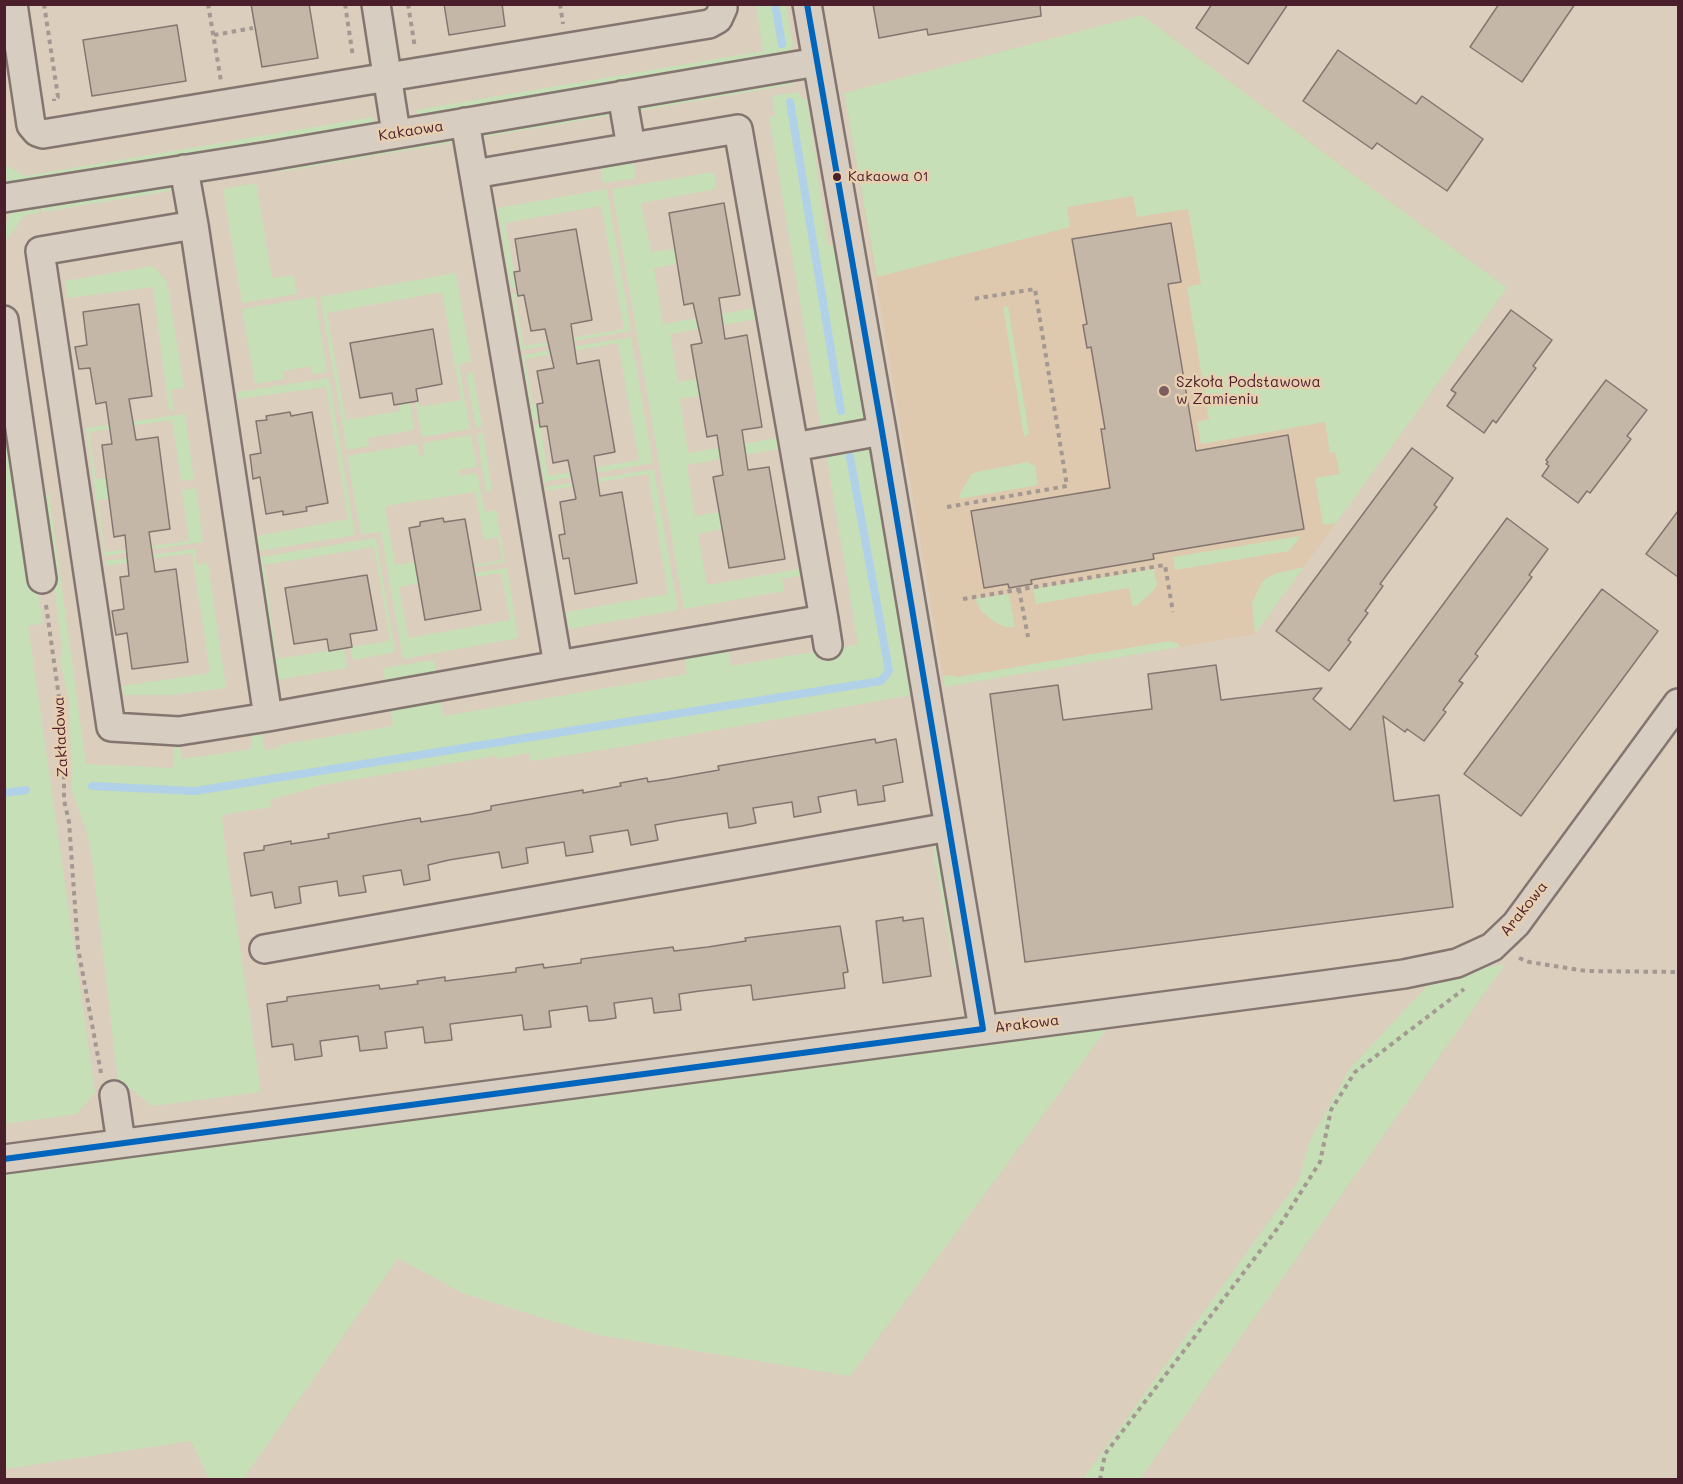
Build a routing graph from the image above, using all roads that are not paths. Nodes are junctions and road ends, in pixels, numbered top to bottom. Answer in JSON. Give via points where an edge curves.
{"nodes":[{"id":1,"x":376,"y":4,"type":"edge"},
{"id":2,"x":722,"y":4,"type":"edge"},
{"id":3,"x":807,"y":4,"type":"edge"},
{"id":4,"x":10,"y":8,"type":"edge"},
{"id":5,"x":817,"y":62,"type":"junction"},
{"id":6,"x":388,"y":78,"type":"junction"},
{"id":7,"x":622,"y":95,"type":"junction"},
{"id":8,"x":465,"y":122,"type":"junction"},
{"id":9,"x":396,"y":133,"type":"junction"},
{"id":10,"x":631,"y":147,"type":"junction"},
{"id":11,"x":184,"y":169,"type":"junction"},
{"id":12,"x":474,"y":174,"type":"junction"},
{"id":13,"x":4,"y":198,"type":"edge"},
{"id":14,"x":194,"y":225,"type":"junction"},
{"id":15,"x":4,"y":320,"type":"edge"},
{"id":16,"x":882,"y":431,"type":"junction"},
{"id":17,"x":794,"y":447,"type":"junction"},
{"id":18,"x":51,"y":490,"type":"junction"},
{"id":19,"x":42,"y":579,"type":"road end"},
{"id":20,"x":558,"y":665,"type":"junction"},
{"id":21,"x":1678,"y":703,"type":"edge"},
{"id":22,"x":268,"y":717,"type":"junction"},
{"id":23,"x":949,"y":827,"type":"junction"},
{"id":24,"x":264,"y":949,"type":"dead end"},
{"id":25,"x":983,"y":1029,"type":"junction"},
{"id":26,"x":114,"y":1095,"type":"road end"},
{"id":27,"x":121,"y":1143,"type":"junction"},
{"id":28,"x":4,"y":1159,"type":"edge"}],
"edges":[{"from":1,"to":6,"type":"street"},
{"from":2,"to":6,"type":"street","via":[[718,19],[709,24]]},
{"from":3,"to":5,"type":"street"},
{"from":4,"to":6,"type":"street","via":[[31,125],[43,134]]},
{"from":5,"to":7,"type":"street","name":"Kakaowa"},
{"from":5,"to":16,"type":"street"},
{"from":6,"to":9,"type":"street"},
{"from":7,"to":8,"type":"street","name":"Kakaowa"},
{"from":7,"to":10,"type":"street"},
{"from":8,"to":9,"type":"street","name":"Kakaowa"},
{"from":8,"to":12,"type":"street"},
{"from":9,"to":11,"type":"street","name":"Kakaowa"},
{"from":10,"to":12,"type":"street"},
{"from":10,"to":17,"type":"street","via":[[738,129]]},
{"from":11,"to":13,"type":"street","name":"Kakaowa"},
{"from":11,"to":14,"type":"street"},
{"from":12,"to":20,"type":"street"},
{"from":14,"to":18,"type":"street","via":[[40,251]]},
{"from":14,"to":22,"type":"street"},
{"from":15,"to":18,"type":"street"},
{"from":16,"to":17,"type":"street"},
{"from":16,"to":23,"type":"street"},
{"from":17,"to":20,"type":"street","via":[[826,632]]},
{"from":18,"to":19,"type":"street"},
{"from":18,"to":22,"type":"street","via":[[111,727],[179,731]]},
{"from":20,"to":22,"type":"street"},
{"from":21,"to":25,"type":"street","name":"Arakowa","via":[[1516,924],[1492,947],[1457,963],[1404,974]]},
{"from":23,"to":24,"type":"street"},
{"from":23,"to":25,"type":"street"},
{"from":25,"to":27,"type":"street","name":"Arakowa"},
{"from":26,"to":27,"type":"street"},
{"from":27,"to":28,"type":"street","name":"Arakowa"}]}
